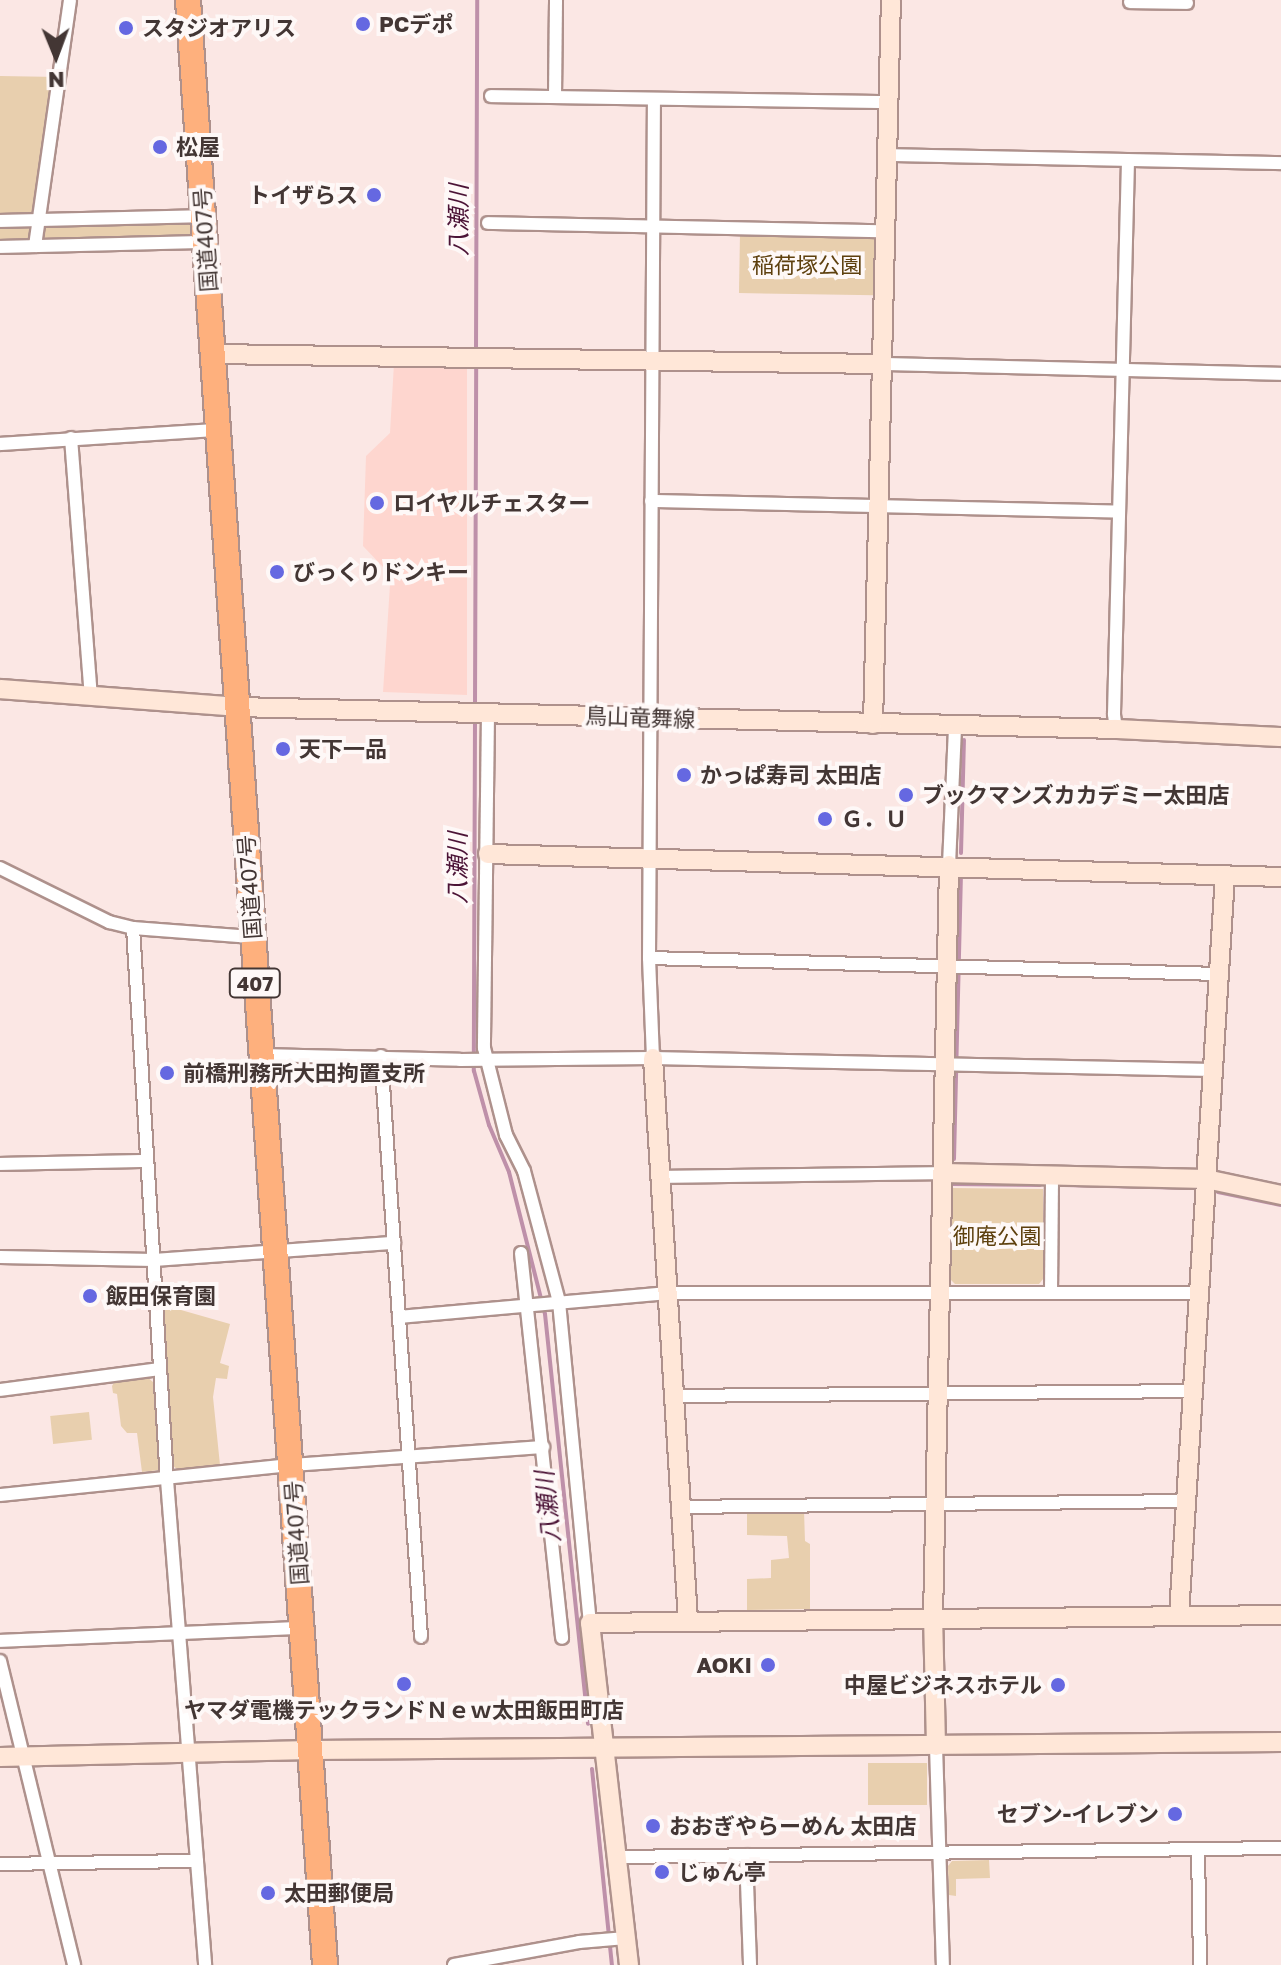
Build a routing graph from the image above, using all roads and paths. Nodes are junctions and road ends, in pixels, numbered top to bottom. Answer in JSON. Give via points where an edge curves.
{"nodes":[{"id":1,"x":70,"y":0,"type":"edge"},
{"id":2,"x":188,"y":0,"type":"edge"},
{"id":3,"x":556,"y":0,"type":"edge"},
{"id":4,"x":891,"y":0,"type":"edge"},
{"id":5,"x":1130,"y":2,"type":"dead end"},
{"id":6,"x":1187,"y":3,"type":"dead end"},
{"id":7,"x":491,"y":96,"type":"dead end"},
{"id":8,"x":555,"y":97,"type":"junction"},
{"id":9,"x":654,"y":99,"type":"junction"},
{"id":10,"x":889,"y":102,"type":"junction"},
{"id":11,"x":888,"y":155,"type":"junction"},
{"id":12,"x":1128,"y":160,"type":"junction"},
{"id":13,"x":1281,"y":163,"type":"edge"},
{"id":14,"x":203,"y":216,"type":"junction"},
{"id":15,"x":39,"y":220,"type":"junction"},
{"id":16,"x":0,"y":221,"type":"edge"},
{"id":17,"x":488,"y":223,"type":"dead end"},
{"id":18,"x":653,"y":225,"type":"junction"},
{"id":19,"x":886,"y":231,"type":"junction"},
{"id":20,"x":205,"y":242,"type":"junction"},
{"id":21,"x":35,"y":246,"type":"junction"},
{"id":22,"x":0,"y":247,"type":"edge"},
{"id":23,"x":213,"y":354,"type":"junction"},
{"id":24,"x":651,"y":360,"type":"junction"},
{"id":25,"x":882,"y":364,"type":"junction"},
{"id":26,"x":1121,"y":370,"type":"junction"},
{"id":27,"x":1281,"y":374,"type":"edge"},
{"id":28,"x":217,"y":430,"type":"junction"},
{"id":29,"x":71,"y":438,"type":"junction"},
{"id":30,"x":0,"y":444,"type":"edge"},
{"id":31,"x":651,"y":501,"type":"junction"},
{"id":32,"x":879,"y":506,"type":"junction"},
{"id":33,"x":1119,"y":512,"type":"junction"},
{"id":34,"x":0,"y":689,"type":"edge"},
{"id":35,"x":91,"y":697,"type":"junction"},
{"id":36,"x":237,"y":707,"type":"junction"},
{"id":37,"x":480,"y":713,"type":"junction"},
{"id":38,"x":651,"y":718,"type":"junction"},
{"id":39,"x":873,"y":724,"type":"junction"},
{"id":40,"x":955,"y":726,"type":"junction"},
{"id":41,"x":1116,"y":729,"type":"junction"},
{"id":42,"x":1281,"y":737,"type":"edge"},
{"id":43,"x":488,"y":854,"type":"junction"},
{"id":44,"x":650,"y":857,"type":"junction"},
{"id":45,"x":949,"y":865,"type":"junction"},
{"id":46,"x":0,"y":868,"type":"edge"},
{"id":47,"x":1225,"y":875,"type":"junction"},
{"id":48,"x":1281,"y":877,"type":"edge"},
{"id":49,"x":133,"y":928,"type":"junction"},
{"id":50,"x":252,"y":937,"type":"junction"},
{"id":51,"x":649,"y":958,"type":"junction"},
{"id":52,"x":947,"y":966,"type":"junction"},
{"id":53,"x":1217,"y":974,"type":"junction"},
{"id":54,"x":261,"y":1055,"type":"junction"},
{"id":55,"x":381,"y":1056,"type":"junction"},
{"id":56,"x":653,"y":1058,"type":"junction"},
{"id":57,"x":487,"y":1060,"type":"junction"},
{"id":58,"x":947,"y":1064,"type":"junction"},
{"id":59,"x":1213,"y":1070,"type":"junction"},
{"id":60,"x":147,"y":1161,"type":"junction"},
{"id":61,"x":0,"y":1164,"type":"edge"},
{"id":62,"x":944,"y":1173,"type":"junction"},
{"id":63,"x":1052,"y":1175,"type":"junction"},
{"id":64,"x":661,"y":1177,"type":"junction"},
{"id":65,"x":1206,"y":1179,"type":"junction"},
{"id":66,"x":1281,"y":1195,"type":"edge"},
{"id":67,"x":394,"y":1243,"type":"junction"},
{"id":68,"x":276,"y":1251,"type":"junction"},
{"id":69,"x":521,"y":1253,"type":"dead end"},
{"id":70,"x":0,"y":1257,"type":"edge"},
{"id":71,"x":154,"y":1260,"type":"junction"},
{"id":72,"x":668,"y":1293,"type":"junction"},
{"id":73,"x":941,"y":1293,"type":"junction"},
{"id":74,"x":1051,"y":1293,"type":"junction"},
{"id":75,"x":1199,"y":1293,"type":"junction"},
{"id":76,"x":555,"y":1302,"type":"junction"},
{"id":77,"x":531,"y":1305,"type":"junction"},
{"id":78,"x":399,"y":1317,"type":"junction"},
{"id":79,"x":160,"y":1369,"type":"junction"},
{"id":80,"x":0,"y":1390,"type":"edge"},
{"id":81,"x":1193,"y":1391,"type":"junction"},
{"id":82,"x":939,"y":1394,"type":"junction"},
{"id":83,"x":674,"y":1396,"type":"junction"},
{"id":84,"x":543,"y":1447,"type":"junction"},
{"id":85,"x":409,"y":1458,"type":"junction"},
{"id":86,"x":291,"y":1465,"type":"junction"},
{"id":87,"x":167,"y":1480,"type":"junction"},
{"id":88,"x":0,"y":1495,"type":"edge"},
{"id":89,"x":1186,"y":1501,"type":"junction"},
{"id":90,"x":936,"y":1504,"type":"junction"},
{"id":91,"x":681,"y":1507,"type":"junction"},
{"id":92,"x":1179,"y":1615,"type":"junction"},
{"id":93,"x":1281,"y":1615,"type":"edge"},
{"id":94,"x":933,"y":1617,"type":"junction"},
{"id":95,"x":688,"y":1620,"type":"junction"},
{"id":96,"x":590,"y":1623,"type":"junction"},
{"id":97,"x":302,"y":1628,"type":"junction"},
{"id":98,"x":181,"y":1636,"type":"junction"},
{"id":99,"x":421,"y":1637,"type":"dead end"},
{"id":100,"x":562,"y":1638,"type":"dead end"},
{"id":101,"x":0,"y":1641,"type":"edge"},
{"id":102,"x":0,"y":1661,"type":"edge"},
{"id":103,"x":1281,"y":1742,"type":"edge"},
{"id":104,"x":936,"y":1746,"type":"junction"},
{"id":105,"x":311,"y":1750,"type":"junction"},
{"id":106,"x":607,"y":1750,"type":"junction"},
{"id":107,"x":191,"y":1754,"type":"junction"},
{"id":108,"x":0,"y":1757,"type":"edge"},
{"id":109,"x":24,"y":1757,"type":"junction"},
{"id":110,"x":1281,"y":1848,"type":"edge"},
{"id":111,"x":1198,"y":1849,"type":"junction"},
{"id":112,"x":939,"y":1853,"type":"junction"},
{"id":113,"x":746,"y":1855,"type":"junction"},
{"id":114,"x":619,"y":1857,"type":"junction"},
{"id":115,"x":197,"y":1861,"type":"junction"},
{"id":116,"x":0,"y":1864,"type":"edge"},
{"id":117,"x":49,"y":1864,"type":"junction"},
{"id":118,"x":623,"y":1938,"type":"junction"},
{"id":119,"x":519,"y":1959,"type":"edge"},
{"id":120,"x":74,"y":1965,"type":"edge"},
{"id":121,"x":205,"y":1965,"type":"edge"},
{"id":122,"x":325,"y":1965,"type":"edge"},
{"id":123,"x":454,"y":1965,"type":"edge"},
{"id":124,"x":629,"y":1965,"type":"edge"},
{"id":125,"x":750,"y":1965,"type":"edge"},
{"id":126,"x":943,"y":1965,"type":"edge"},
{"id":127,"x":1200,"y":1965,"type":"edge"}],
"edges":[{"from":1,"to":15,"type":"street"},
{"from":2,"to":14,"type":"highway","name":"国道407号","number":"407"},
{"from":3,"to":8,"type":"street"},
{"from":4,"to":10,"type":"street"},
{"from":5,"to":6,"type":"street"},
{"from":7,"to":8,"type":"street"},
{"from":8,"to":9,"type":"street"},
{"from":9,"to":10,"type":"street"},
{"from":9,"to":18,"type":"street"},
{"from":10,"to":11,"type":"street"},
{"from":11,"to":12,"type":"street"},
{"from":11,"to":19,"type":"street"},
{"from":12,"to":13,"type":"street"},
{"from":12,"to":26,"type":"street"},
{"from":14,"to":15,"type":"street"},
{"from":14,"to":20,"type":"highway","name":"国道407号","number":"407"},
{"from":15,"to":16,"type":"street"},
{"from":15,"to":21,"type":"street"},
{"from":17,"to":18,"type":"street"},
{"from":18,"to":19,"type":"street"},
{"from":18,"to":24,"type":"street"},
{"from":19,"to":25,"type":"street"},
{"from":20,"to":21,"type":"street"},
{"from":20,"to":23,"type":"highway","name":"国道407号","number":"407"},
{"from":21,"to":22,"type":"street"},
{"from":23,"to":24,"type":"street"},
{"from":23,"to":28,"type":"highway","name":"国道407号","number":"407"},
{"from":24,"to":25,"type":"street"},
{"from":24,"to":31,"type":"street"},
{"from":25,"to":26,"type":"street"},
{"from":25,"to":32,"type":"street"},
{"from":26,"to":27,"type":"street"},
{"from":26,"to":33,"type":"street"},
{"from":28,"to":29,"type":"street"},
{"from":28,"to":36,"type":"highway","name":"国道407号","number":"407"},
{"from":29,"to":30,"type":"street"},
{"from":29,"to":35,"type":"street"},
{"from":31,"to":32,"type":"street"},
{"from":31,"to":38,"type":"street"},
{"from":32,"to":33,"type":"street"},
{"from":32,"to":39,"type":"street"},
{"from":33,"to":41,"type":"street"},
{"from":34,"to":35,"type":"street","name":"鳥山竜舞線"},
{"from":35,"to":36,"type":"street","name":"鳥山竜舞線"},
{"from":36,"to":37,"type":"street","name":"鳥山竜舞線"},
{"from":36,"to":50,"type":"highway","name":"国道407号","number":"407"},
{"from":37,"to":38,"type":"street","name":"鳥山竜舞線"},
{"from":37,"to":43,"type":"street"},
{"from":38,"to":39,"type":"street","name":"鳥山竜舞線"},
{"from":38,"to":44,"type":"street"},
{"from":39,"to":40,"type":"street","name":"鳥山竜舞線"},
{"from":40,"to":41,"type":"street","name":"鳥山竜舞線"},
{"from":40,"to":45,"type":"street"},
{"from":41,"to":42,"type":"street","name":"鳥山竜舞線"},
{"from":43,"to":44,"type":"street"},
{"from":43,"to":57,"type":"street"},
{"from":44,"to":45,"type":"street"},
{"from":44,"to":51,"type":"street"},
{"from":45,"to":47,"type":"street"},
{"from":45,"to":52,"type":"street"},
{"from":46,"to":49,"type":"street","via":[[109,922]]},
{"from":47,"to":48,"type":"street"},
{"from":47,"to":53,"type":"street"},
{"from":49,"to":50,"type":"street"},
{"from":49,"to":60,"type":"street"},
{"from":50,"to":54,"type":"highway","name":"国道407号","number":"407"},
{"from":51,"to":52,"type":"street"},
{"from":51,"to":56,"type":"street"},
{"from":52,"to":53,"type":"street"},
{"from":52,"to":58,"type":"street"},
{"from":53,"to":59,"type":"street"},
{"from":54,"to":55,"type":"street"},
{"from":54,"to":68,"type":"highway","name":"国道407号","number":"407"},
{"from":55,"to":57,"type":"street"},
{"from":55,"to":67,"type":"street"},
{"from":56,"to":57,"type":"street"},
{"from":56,"to":58,"type":"street"},
{"from":56,"to":64,"type":"street"},
{"from":57,"to":76,"type":"street","via":[[506,1135],[524,1171]]},
{"from":58,"to":59,"type":"street"},
{"from":58,"to":62,"type":"street"},
{"from":59,"to":65,"type":"street"},
{"from":60,"to":61,"type":"street"},
{"from":60,"to":71,"type":"street"},
{"from":62,"to":63,"type":"street"},
{"from":62,"to":64,"type":"street"},
{"from":62,"to":73,"type":"street"},
{"from":63,"to":65,"type":"street"},
{"from":63,"to":74,"type":"street"},
{"from":64,"to":72,"type":"street"},
{"from":65,"to":66,"type":"street"},
{"from":65,"to":75,"type":"street"},
{"from":67,"to":68,"type":"street"},
{"from":67,"to":78,"type":"street"},
{"from":68,"to":71,"type":"street"},
{"from":68,"to":86,"type":"highway","name":"国道407号","number":"407"},
{"from":69,"to":77,"type":"street"},
{"from":70,"to":71,"type":"street"},
{"from":71,"to":79,"type":"street"},
{"from":72,"to":73,"type":"street"},
{"from":72,"to":76,"type":"street"},
{"from":72,"to":83,"type":"street"},
{"from":73,"to":74,"type":"street"},
{"from":73,"to":82,"type":"street"},
{"from":74,"to":75,"type":"street"},
{"from":75,"to":81,"type":"street"},
{"from":76,"to":77,"type":"street"},
{"from":76,"to":96,"type":"street"},
{"from":77,"to":78,"type":"street"},
{"from":77,"to":84,"type":"street"},
{"from":78,"to":85,"type":"street"},
{"from":79,"to":80,"type":"street"},
{"from":79,"to":87,"type":"street"},
{"from":81,"to":82,"type":"street"},
{"from":81,"to":89,"type":"street"},
{"from":82,"to":83,"type":"street"},
{"from":82,"to":90,"type":"street"},
{"from":83,"to":91,"type":"street"},
{"from":84,"to":85,"type":"street"},
{"from":84,"to":100,"type":"street"},
{"from":85,"to":86,"type":"street"},
{"from":85,"to":99,"type":"street"},
{"from":86,"to":87,"type":"street"},
{"from":86,"to":97,"type":"highway","name":"国道407号","number":"407"},
{"from":87,"to":88,"type":"street"},
{"from":87,"to":98,"type":"street"},
{"from":89,"to":90,"type":"street"},
{"from":89,"to":92,"type":"street"},
{"from":90,"to":91,"type":"street"},
{"from":90,"to":94,"type":"street"},
{"from":91,"to":95,"type":"street"},
{"from":92,"to":93,"type":"street"},
{"from":92,"to":94,"type":"street"},
{"from":94,"to":95,"type":"street"},
{"from":94,"to":104,"type":"street"},
{"from":95,"to":96,"type":"street"},
{"from":96,"to":106,"type":"street"},
{"from":97,"to":98,"type":"street"},
{"from":97,"to":105,"type":"highway","name":"国道407号","number":"407"},
{"from":98,"to":101,"type":"street"},
{"from":98,"to":107,"type":"street"},
{"from":102,"to":109,"type":"street"},
{"from":103,"to":104,"type":"street"},
{"from":104,"to":106,"type":"street"},
{"from":104,"to":112,"type":"street"},
{"from":105,"to":106,"type":"street"},
{"from":105,"to":107,"type":"street"},
{"from":105,"to":122,"type":"highway","name":"国道407号","number":"407"},
{"from":106,"to":114,"type":"street"},
{"from":107,"to":109,"type":"street"},
{"from":107,"to":115,"type":"street"},
{"from":108,"to":109,"type":"street"},
{"from":109,"to":117,"type":"street"},
{"from":110,"to":111,"type":"street"},
{"from":111,"to":112,"type":"street"},
{"from":111,"to":127,"type":"street"},
{"from":112,"to":113,"type":"street"},
{"from":112,"to":126,"type":"street"},
{"from":113,"to":114,"type":"street"},
{"from":113,"to":125,"type":"street"},
{"from":114,"to":118,"type":"street"},
{"from":115,"to":117,"type":"street"},
{"from":115,"to":121,"type":"street"},
{"from":116,"to":117,"type":"street"},
{"from":117,"to":120,"type":"street"},
{"from":118,"to":119,"type":"street"},
{"from":118,"to":124,"type":"street"},
{"from":119,"to":123,"type":"street"}]}
